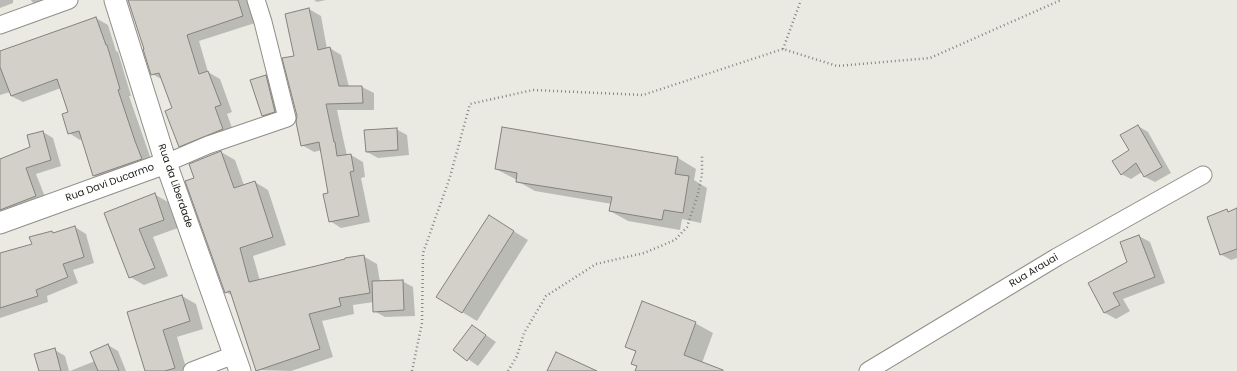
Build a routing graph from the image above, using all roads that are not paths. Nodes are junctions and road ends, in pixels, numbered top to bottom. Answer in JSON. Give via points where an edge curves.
{"nodes":[{"id":1,"x":69,"y":0,"type":"edge"},
{"id":2,"x":115,"y":0,"type":"edge"},
{"id":3,"x":256,"y":0,"type":"edge"},
{"id":4,"x":0,"y":25,"type":"edge"},
{"id":5,"x":166,"y":163,"type":"junction"},
{"id":6,"x":1203,"y":175,"type":"dead end"},
{"id":7,"x":0,"y":223,"type":"edge"},
{"id":8,"x":237,"y":363,"type":"edge"},
{"id":9,"x":192,"y":371,"type":"edge"},
{"id":10,"x":868,"y":371,"type":"edge"}],
"edges":[{"from":1,"to":4,"type":"street"},
{"from":2,"to":5,"type":"street","name":"Rua da Liberdade"},
{"from":3,"to":5,"type":"street","name":"Rua Davi Ducarmo","via":[[287,118],[208,145]]},
{"from":5,"to":7,"type":"street","name":"Rua Davi Ducarmo"},
{"from":5,"to":8,"type":"street","name":"Rua da Liberdade"},
{"from":6,"to":10,"type":"street","name":"Rua Arauai","via":[[1057,257]]},
{"from":8,"to":9,"type":"street"}]}
